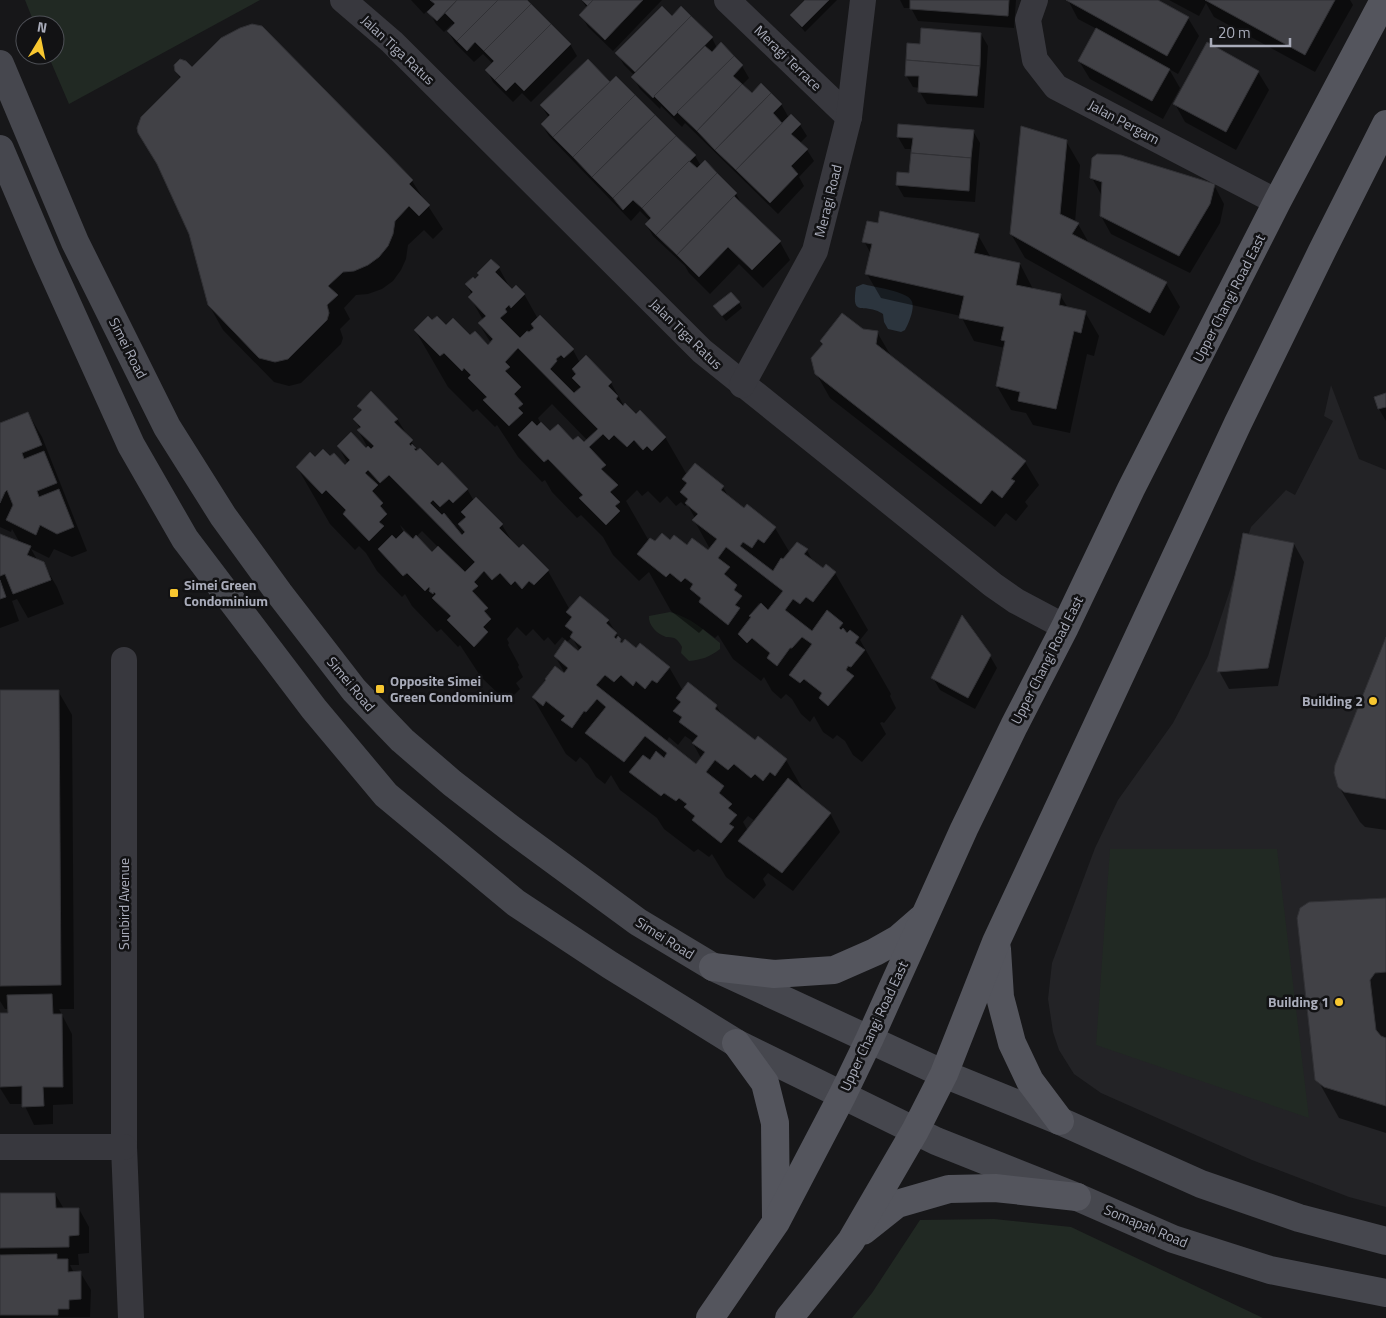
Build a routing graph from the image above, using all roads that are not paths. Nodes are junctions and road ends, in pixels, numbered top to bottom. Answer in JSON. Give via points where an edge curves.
{"nodes":[{"id":1,"x":343,"y":0,"type":"edge"},
{"id":2,"x":727,"y":0,"type":"edge"},
{"id":3,"x":863,"y":0,"type":"edge"},
{"id":4,"x":1035,"y":0,"type":"edge"},
{"id":5,"x":1384,"y":0,"type":"edge"},
{"id":6,"x":0,"y":64,"type":"edge"},
{"id":7,"x":849,"y":117,"type":"junction"},
{"id":8,"x":1386,"y":124,"type":"edge"},
{"id":9,"x":0,"y":149,"type":"edge"},
{"id":10,"x":1278,"y":202,"type":"junction"},
{"id":11,"x":742,"y":385,"type":"junction"},
{"id":12,"x":1064,"y":627,"type":"junction"},
{"id":13,"x":124,"y":660,"type":"dead end"},
{"id":14,"x":924,"y":917,"type":"junction"},
{"id":15,"x":996,"y":942,"type":"junction"},
{"id":16,"x":713,"y":967,"type":"junction"},
{"id":17,"x":869,"y":1040,"type":"junction"},
{"id":18,"x":736,"y":1043,"type":"junction"},
{"id":19,"x":944,"y":1074,"type":"junction"},
{"id":20,"x":842,"y":1096,"type":"junction"},
{"id":21,"x":1060,"y":1121,"type":"junction"},
{"id":22,"x":915,"y":1130,"type":"junction"},
{"id":23,"x":124,"y":1147,"type":"junction"},
{"id":24,"x":0,"y":1148,"type":"edge"},
{"id":25,"x":1077,"y":1197,"type":"junction"},
{"id":26,"x":776,"y":1222,"type":"junction"},
{"id":27,"x":851,"y":1241,"type":"junction"},
{"id":28,"x":1386,"y":1242,"type":"edge"},
{"id":29,"x":1386,"y":1293,"type":"edge"},
{"id":30,"x":131,"y":1318,"type":"edge"},
{"id":31,"x":710,"y":1318,"type":"edge"},
{"id":32,"x":789,"y":1318,"type":"edge"}],
"edges":[{"from":1,"to":11,"type":"street","name":"Jalan Tiga Ratus","via":[[392,42],[702,351]]},
{"from":2,"to":7,"type":"street","name":"Meragi Terrace"},
{"from":3,"to":7,"type":"street","name":"Meragi Road"},
{"from":4,"to":10,"type":"street","name":"Jalan Pergam","via":[[1028,20],[1035,60],[1056,87]]},
{"from":5,"to":10,"type":"main road","name":"Upper Changi Road East"},
{"from":6,"to":16,"type":"main road","name":"Simei Road","via":[[75,242],[167,427],[228,524],[354,690],[402,740],[510,828],[638,922]]},
{"from":7,"to":11,"type":"street","name":"Meragi Road","via":[[815,251]]},
{"from":8,"to":15,"type":"main road","via":[[1238,423]]},
{"from":9,"to":18,"type":"main road","via":[[131,444],[185,539],[314,709],[386,795],[516,903]]},
{"from":10,"to":12,"type":"main road","name":"Upper Changi Road East"},
{"from":11,"to":12,"type":"street","name":"Jalan Tiga Ratus","via":[[993,585]]},
{"from":12,"to":14,"type":"main road","name":"Upper Changi Road East","via":[[972,811]]},
{"from":13,"to":23,"type":"street","name":"Sunbird Avenue"},
{"from":14,"to":16,"type":"main road","via":[[898,939],[834,970],[774,974]]},
{"from":14,"to":17,"type":"main road","name":"Upper Changi Road East"},
{"from":15,"to":19,"type":"main road"},
{"from":15,"to":21,"type":"main road","via":[[1000,997],[1012,1043],[1030,1081]]},
{"from":16,"to":17,"type":"main road","name":"Simei Road"},
{"from":17,"to":19,"type":"main road","name":"Simei Road"},
{"from":17,"to":20,"type":"main road","name":"Upper Changi Road East"},
{"from":18,"to":20,"type":"main road"},
{"from":18,"to":26,"type":"main road","via":[[765,1083],[775,1123]]},
{"from":19,"to":21,"type":"main road"},
{"from":19,"to":22,"type":"main road"},
{"from":20,"to":22,"type":"main road"},
{"from":20,"to":26,"type":"main road","name":"Upper Changi Road East"},
{"from":21,"to":28,"type":"main road","via":[[1201,1184],[1299,1218]]},
{"from":22,"to":25,"type":"main road","name":"Somapah Road"},
{"from":22,"to":27,"type":"main road"},
{"from":23,"to":24,"type":"street"},
{"from":23,"to":30,"type":"street","name":"Sunbird Avenue"},
{"from":25,"to":27,"type":"main road","via":[[995,1188],[948,1189],[897,1204]]},
{"from":25,"to":29,"type":"main road","name":"Somapah Road","via":[[1173,1239],[1261,1267]]},
{"from":26,"to":31,"type":"main road","name":"Upper Changi Road East"},
{"from":27,"to":32,"type":"main road"}]}
